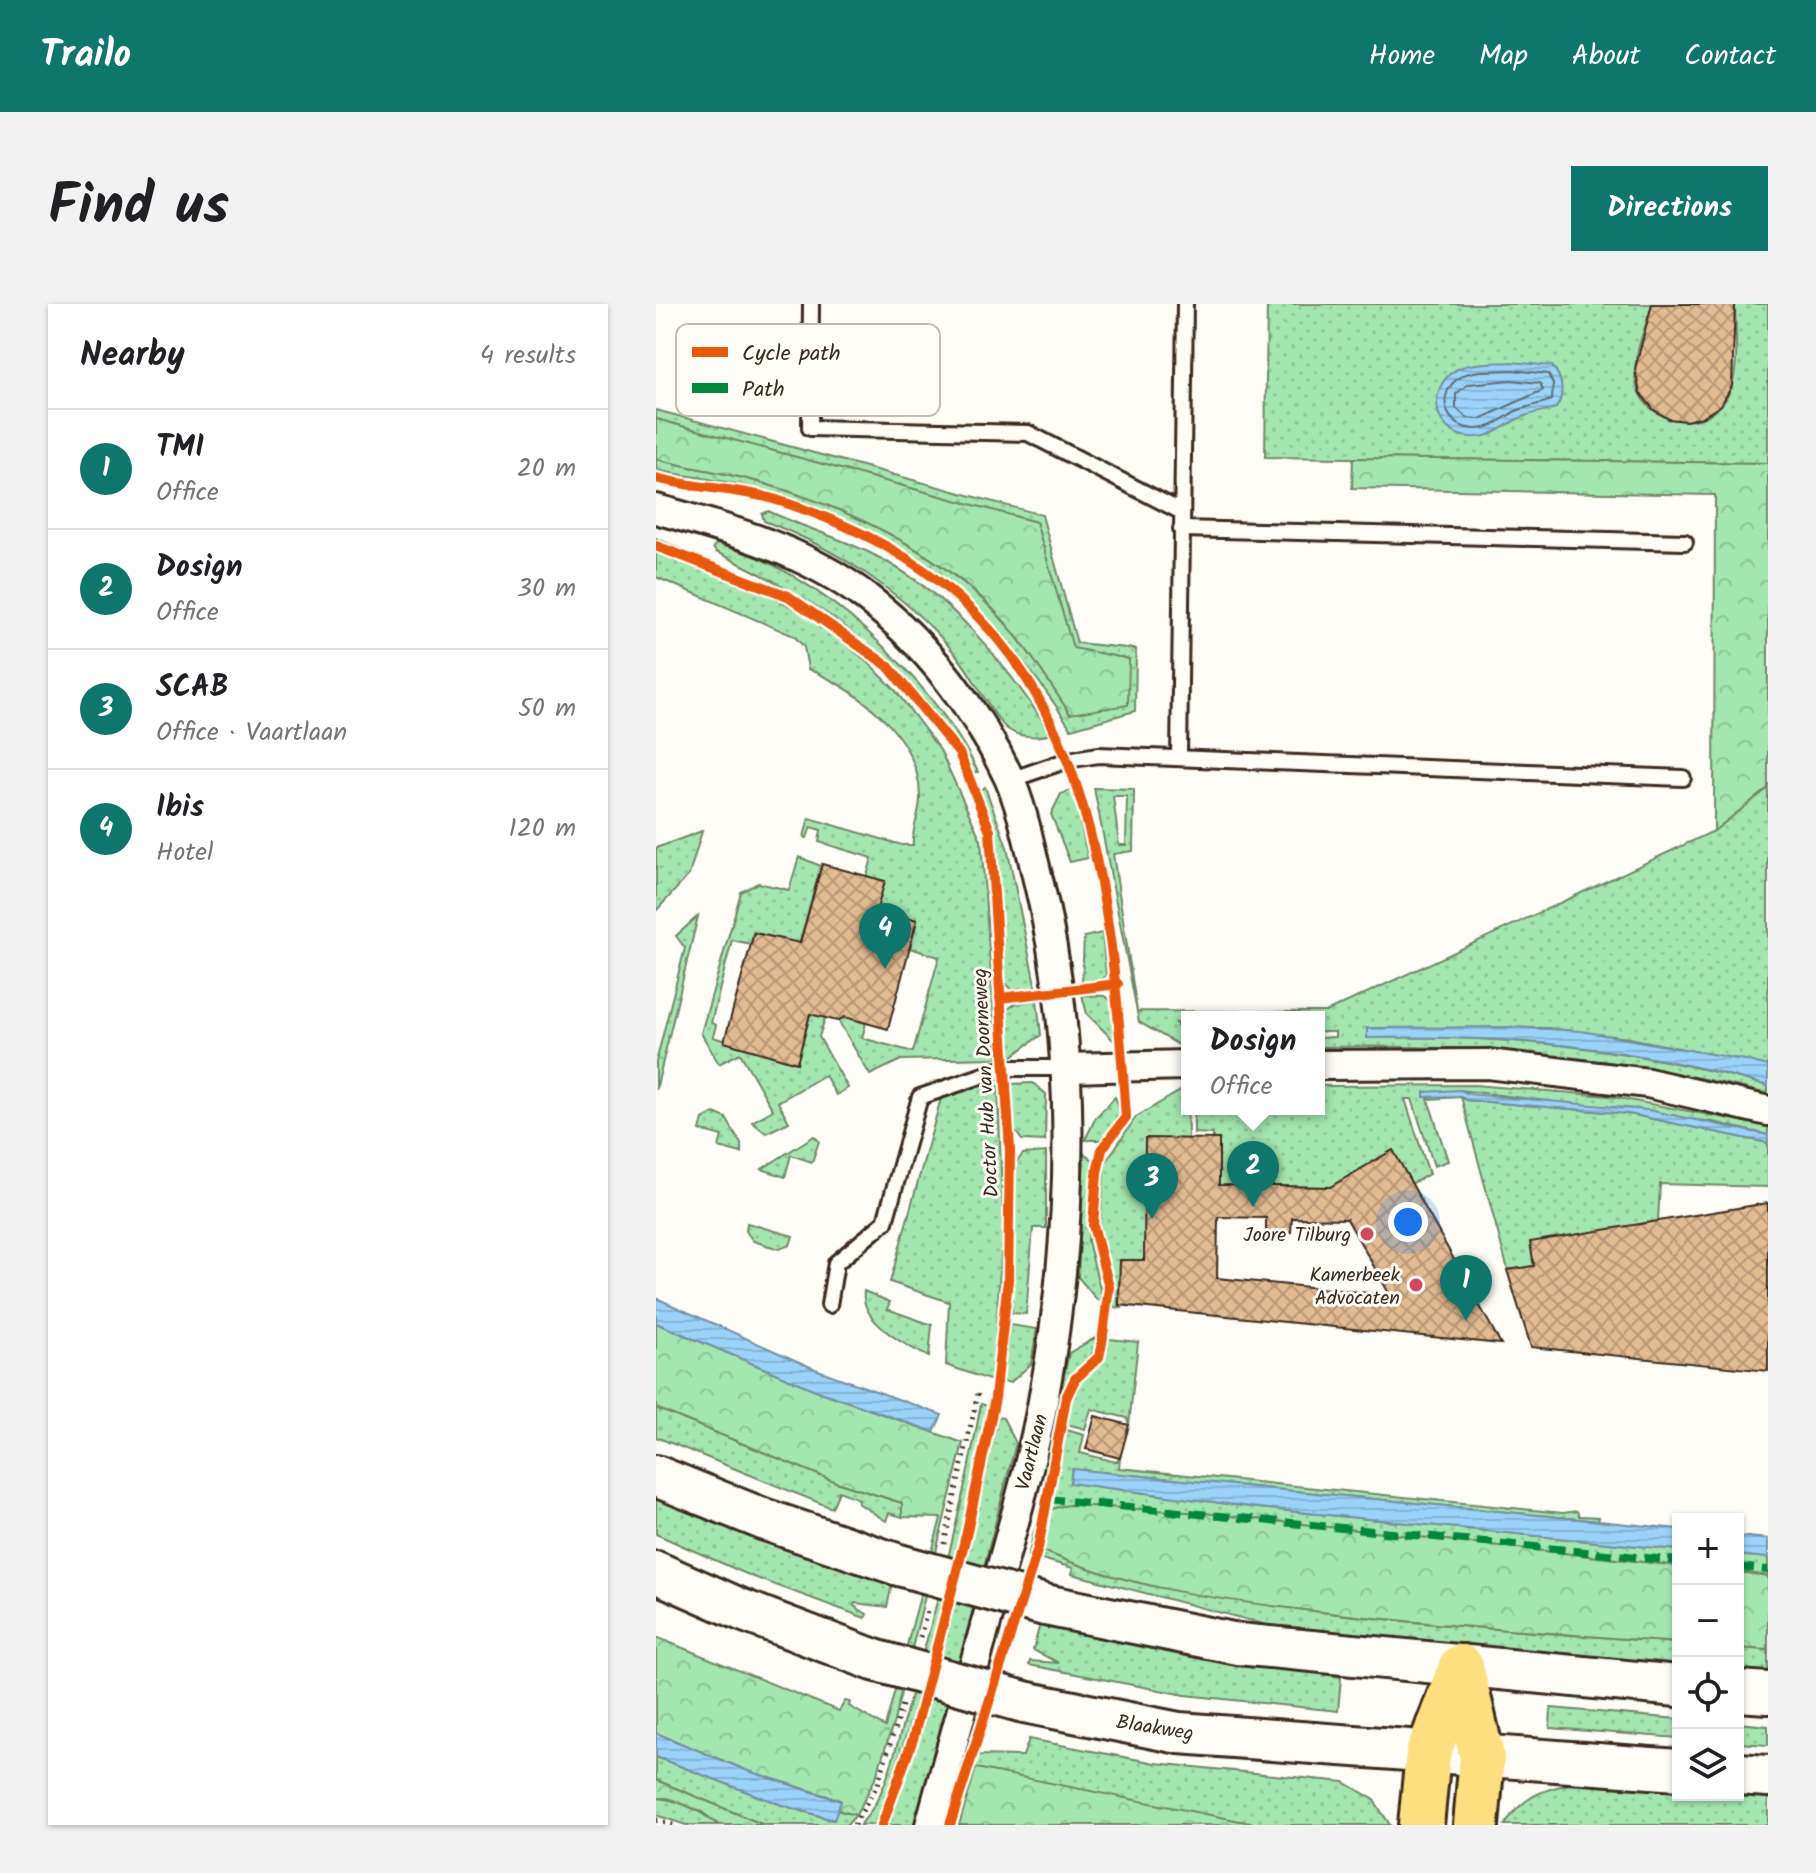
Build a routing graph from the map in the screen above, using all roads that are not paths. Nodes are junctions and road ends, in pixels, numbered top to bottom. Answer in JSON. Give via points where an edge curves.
{"nodes":[{"id":1,"x":811,"y":304,"type":"edge"},
{"id":2,"x":1185,"y":304,"type":"edge"},
{"id":3,"x":811,"y":324,"type":"edge"},
{"id":4,"x":810,"y":416,"type":"edge"},
{"id":5,"x":656,"y":509,"type":"edge"},
{"id":6,"x":1182,"y":512,"type":"junction"},
{"id":7,"x":1181,"y":529,"type":"junction"},
{"id":8,"x":1685,"y":542,"type":"dead end"},
{"id":9,"x":1179,"y":758,"type":"junction"},
{"id":10,"x":1683,"y":778,"type":"dead end"},
{"id":11,"x":1010,"y":780,"type":"junction"},
{"id":12,"x":1181,"y":1065,"type":"edge"},
{"id":13,"x":1325,"y":1065,"type":"edge"},
{"id":14,"x":1065,"y":1068,"type":"junction"},
{"id":15,"x":1768,"y":1111,"type":"edge"},
{"id":16,"x":829,"y":1305,"type":"dead end"},
{"id":17,"x":656,"y":1476,"type":"edge"},
{"id":18,"x":656,"y":1572,"type":"edge"},
{"id":19,"x":1461,"y":1667,"type":"junction"},
{"id":20,"x":1672,"y":1685,"type":"edge"},
{"id":21,"x":1744,"y":1691,"type":"edge"},
{"id":22,"x":1768,"y":1693,"type":"edge"},
{"id":23,"x":1428,"y":1754,"type":"junction"},
{"id":24,"x":1482,"y":1757,"type":"junction"},
{"id":25,"x":1672,"y":1770,"type":"edge"},
{"id":26,"x":1744,"y":1774,"type":"edge"},
{"id":27,"x":1768,"y":1776,"type":"edge"},
{"id":28,"x":930,"y":1825,"type":"edge"},
{"id":29,"x":1421,"y":1825,"type":"edge"},
{"id":30,"x":1476,"y":1825,"type":"edge"}],
"edges":[{"from":1,"to":3,"type":"lane"},
{"from":2,"to":6,"type":"lane"},
{"from":4,"to":6,"type":"lane","via":[[810,428],[1028,433]]},
{"from":5,"to":11,"type":"street","via":[[730,529],[806,561],[866,597],[919,645],[954,687]]},
{"from":6,"to":7,"type":"lane"},
{"from":7,"to":8,"type":"lane"},
{"from":7,"to":9,"type":"lane"},
{"from":9,"to":10,"type":"lane"},
{"from":9,"to":11,"type":"lane","via":[[1098,755]]},
{"from":11,"to":14,"type":"street","via":[[1044,900],[1060,991]]},
{"from":12,"to":14,"type":"street"},
{"from":13,"to":15,"type":"street","via":[[1488,1064],[1648,1083]]},
{"from":14,"to":16,"type":"lane","via":[[1004,1068],[920,1097],[885,1222],[836,1263]]},
{"from":14,"to":28,"type":"street","name":"Vaartlaan","via":[[1064,1232],[1043,1405]]},
{"from":17,"to":19,"type":"main road","bridge":true,"via":[[899,1565],[1045,1605],[1238,1644]]},
{"from":18,"to":23,"type":"main road","name":"Blaakweg","bridge":true,"via":[[874,1660],[1024,1702],[1179,1733]]},
{"from":19,"to":20,"type":"main road"},
{"from":19,"to":23,"type":"highway"},
{"from":19,"to":24,"type":"highway"},
{"from":21,"to":22,"type":"main road"},
{"from":23,"to":24,"type":"main road","name":"Blaakweg"},
{"from":23,"to":29,"type":"highway"},
{"from":24,"to":25,"type":"main road","name":"Blaakweg"},
{"from":24,"to":30,"type":"highway"},
{"from":26,"to":27,"type":"main road"}]}
